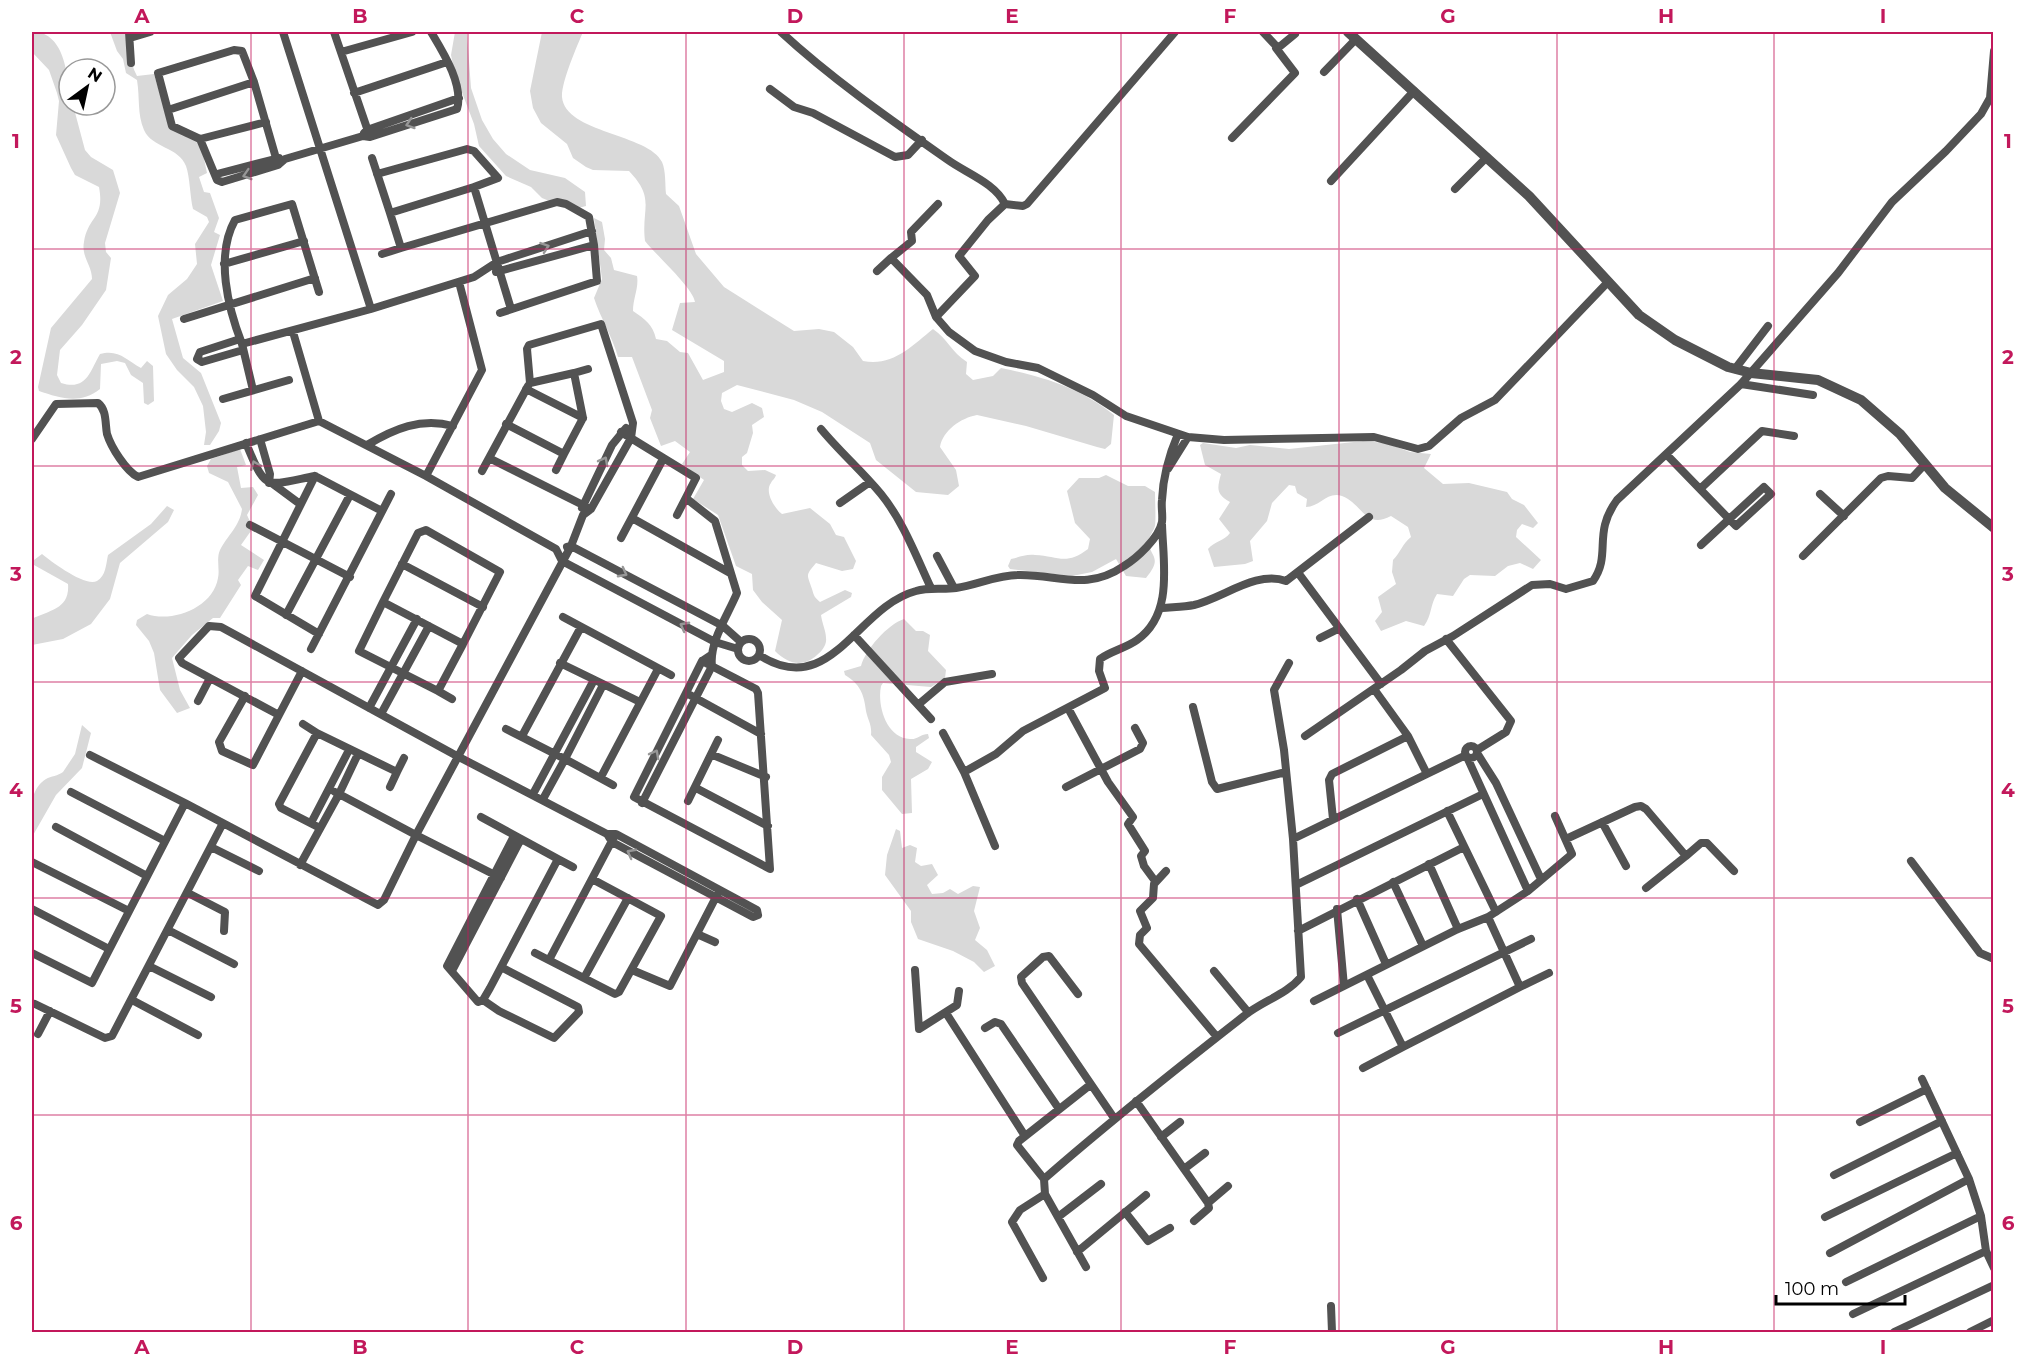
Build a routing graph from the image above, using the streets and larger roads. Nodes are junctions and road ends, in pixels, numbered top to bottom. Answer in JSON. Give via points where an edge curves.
{"nodes":[{"id":1,"x":150,"y":32,"type":"edge"},
{"id":2,"x":283,"y":32,"type":"edge"},
{"id":3,"x":334,"y":32,"type":"edge"},
{"id":4,"x":412,"y":32,"type":"edge"},
{"id":5,"x":431,"y":32,"type":"edge"},
{"id":6,"x":781,"y":32,"type":"edge"},
{"id":7,"x":1175,"y":32,"type":"edge"},
{"id":8,"x":1263,"y":32,"type":"edge"},
{"id":9,"x":1295,"y":34,"type":"dead end"},
{"id":10,"x":129,"y":35,"type":"edge"},
{"id":11,"x":1352,"y":35,"type":"edge"},
{"id":12,"x":1276,"y":48,"type":"junction"},
{"id":13,"x":1994,"y":51,"type":"edge"},
{"id":14,"x":341,"y":52,"type":"junction"},
{"id":15,"x":447,"y":62,"type":"junction"},
{"id":16,"x":131,"y":63,"type":"dead end"},
{"id":17,"x":1324,"y":72,"type":"dead end"},
{"id":18,"x":254,"y":82,"type":"junction"},
{"id":19,"x":770,"y":89,"type":"dead end"},
{"id":20,"x":1414,"y":91,"type":"junction"},
{"id":21,"x":354,"y":93,"type":"junction"},
{"id":22,"x":168,"y":110,"type":"junction"},
{"id":23,"x":266,"y":122,"type":"junction"},
{"id":24,"x":366,"y":134,"type":"junction"},
{"id":25,"x":1232,"y":138,"type":"dead end"},
{"id":26,"x":200,"y":139,"type":"junction"},
{"id":27,"x":922,"y":140,"type":"junction"},
{"id":28,"x":320,"y":149,"type":"junction"},
{"id":29,"x":1487,"y":157,"type":"junction"},
{"id":30,"x":372,"y":158,"type":"dead end"},
{"id":31,"x":276,"y":161,"type":"junction"},
{"id":32,"x":377,"y":174,"type":"junction"},
{"id":33,"x":1331,"y":182,"type":"dead end"},
{"id":34,"x":474,"y":187,"type":"junction"},
{"id":35,"x":1455,"y":189,"type":"dead end"},
{"id":36,"x":938,"y":204,"type":"dead end"},
{"id":37,"x":1005,"y":204,"type":"junction"},
{"id":38,"x":390,"y":213,"type":"junction"},
{"id":39,"x":485,"y":225,"type":"junction"},
{"id":40,"x":592,"y":231,"type":"junction"},
{"id":41,"x":304,"y":241,"type":"junction"},
{"id":42,"x":594,"y":245,"type":"junction"},
{"id":43,"x":401,"y":248,"type":"junction"},
{"id":44,"x":382,"y":254,"type":"dead end"},
{"id":45,"x":891,"y":258,"type":"junction"},
{"id":46,"x":497,"y":262,"type":"junction"},
{"id":47,"x":224,"y":264,"type":"junction"},
{"id":48,"x":487,"y":271,"type":"junction"},
{"id":49,"x":877,"y":271,"type":"dead end"},
{"id":50,"x":500,"y":273,"type":"junction"},
{"id":51,"x":315,"y":278,"type":"junction"},
{"id":52,"x":459,"y":282,"type":"junction"},
{"id":53,"x":1607,"y":284,"type":"junction"},
{"id":54,"x":319,"y":292,"type":"dead end"},
{"id":55,"x":228,"y":303,"type":"junction"},
{"id":56,"x":371,"y":309,"type":"junction"},
{"id":57,"x":512,"y":309,"type":"junction"},
{"id":58,"x":500,"y":313,"type":"dead end"},
{"id":59,"x":936,"y":317,"type":"junction"},
{"id":60,"x":184,"y":319,"type":"dead end"},
{"id":61,"x":1768,"y":326,"type":"dead end"},
{"id":62,"x":293,"y":332,"type":"junction"},
{"id":63,"x":242,"y":344,"type":"junction"},
{"id":64,"x":588,"y":369,"type":"dead end"},
{"id":65,"x":1735,"y":369,"type":"junction"},
{"id":66,"x":574,"y":373,"type":"junction"},
{"id":67,"x":1751,"y":373,"type":"junction"},
{"id":68,"x":289,"y":380,"type":"dead end"},
{"id":69,"x":1741,"y":384,"type":"junction"},
{"id":70,"x":528,"y":386,"type":"junction"},
{"id":71,"x":253,"y":390,"type":"junction"},
{"id":72,"x":1813,"y":395,"type":"dead end"},
{"id":73,"x":223,"y":399,"type":"dead end"},
{"id":74,"x":583,"y":418,"type":"junction"},
{"id":75,"x":319,"y":421,"type":"junction"},
{"id":76,"x":633,"y":423,"type":"junction"},
{"id":77,"x":506,"y":424,"type":"junction"},
{"id":78,"x":453,"y":426,"type":"junction"},
{"id":79,"x":821,"y":429,"type":"dead end"},
{"id":80,"x":621,"y":432,"type":"junction"},
{"id":81,"x":1178,"y":434,"type":"junction"},
{"id":82,"x":1794,"y":436,"type":"dead end"},
{"id":83,"x":1188,"y":437,"type":"junction"},
{"id":84,"x":631,"y":438,"type":"junction"},
{"id":85,"x":32,"y":439,"type":"edge"},
{"id":86,"x":260,"y":439,"type":"junction"},
{"id":87,"x":246,"y":443,"type":"junction"},
{"id":88,"x":367,"y":445,"type":"junction"},
{"id":89,"x":1178,"y":445,"type":"junction"},
{"id":90,"x":564,"y":454,"type":"junction"},
{"id":91,"x":1666,"y":454,"type":"junction"},
{"id":92,"x":489,"y":458,"type":"junction"},
{"id":93,"x":663,"y":459,"type":"junction"},
{"id":94,"x":1925,"y":464,"type":"junction"},
{"id":95,"x":556,"y":470,"type":"dead end"},
{"id":96,"x":482,"y":471,"type":"dead end"},
{"id":97,"x":315,"y":476,"type":"junction"},
{"id":98,"x":426,"y":476,"type":"junction"},
{"id":99,"x":870,"y":482,"type":"junction"},
{"id":100,"x":271,"y":484,"type":"junction"},
{"id":101,"x":1700,"y":489,"type":"junction"},
{"id":102,"x":391,"y":494,"type":"dead end"},
{"id":103,"x":1820,"y":494,"type":"dead end"},
{"id":104,"x":350,"y":495,"type":"junction"},
{"id":105,"x":687,"y":499,"type":"junction"},
{"id":106,"x":840,"y":503,"type":"dead end"},
{"id":107,"x":300,"y":504,"type":"junction"},
{"id":108,"x":581,"y":505,"type":"junction"},
{"id":109,"x":591,"y":509,"type":"junction"},
{"id":110,"x":382,"y":511,"type":"junction"},
{"id":111,"x":583,"y":515,"type":"junction"},
{"id":112,"x":677,"y":515,"type":"dead end"},
{"id":113,"x":1844,"y":516,"type":"junction"},
{"id":114,"x":1370,"y":517,"type":"dead end"},
{"id":115,"x":632,"y":518,"type":"junction"},
{"id":116,"x":1729,"y":519,"type":"junction"},
{"id":117,"x":1162,"y":524,"type":"junction"},
{"id":118,"x":249,"y":525,"type":"dead end"},
{"id":119,"x":1994,"y":528,"type":"edge"},
{"id":120,"x":621,"y":538,"type":"dead end"},
{"id":121,"x":280,"y":542,"type":"junction"},
{"id":122,"x":1701,"y":545,"type":"dead end"},
{"id":123,"x":571,"y":546,"type":"junction"},
{"id":124,"x":556,"y":549,"type":"junction"},
{"id":125,"x":937,"y":556,"type":"dead end"},
{"id":126,"x":1803,"y":556,"type":"dead end"},
{"id":127,"x":315,"y":560,"type":"junction"},
{"id":128,"x":562,"y":561,"type":"junction"},
{"id":129,"x":402,"y":564,"type":"junction"},
{"id":130,"x":730,"y":573,"type":"junction"},
{"id":131,"x":1299,"y":573,"type":"junction"},
{"id":132,"x":350,"y":577,"type":"junction"},
{"id":133,"x":931,"y":588,"type":"junction"},
{"id":134,"x":954,"y":588,"type":"junction"},
{"id":135,"x":383,"y":602,"type":"junction"},
{"id":136,"x":483,"y":607,"type":"junction"},
{"id":137,"x":1162,"y":608,"type":"junction"},
{"id":138,"x":286,"y":615,"type":"junction"},
{"id":139,"x":563,"y":617,"type":"dead end"},
{"id":140,"x":417,"y":619,"type":"junction"},
{"id":141,"x":429,"y":626,"type":"junction"},
{"id":142,"x":723,"y":626,"type":"junction"},
{"id":143,"x":580,"y":627,"type":"junction"},
{"id":144,"x":1338,"y":629,"type":"junction"},
{"id":145,"x":319,"y":634,"type":"junction"},
{"id":146,"x":855,"y":635,"type":"junction"},
{"id":147,"x":1320,"y":638,"type":"dead end"},
{"id":148,"x":1446,"y":639,"type":"junction"},
{"id":149,"x":715,"y":642,"type":"junction"},
{"id":150,"x":463,"y":644,"type":"junction"},
{"id":151,"x":740,"y":646,"type":"junction"},
{"id":152,"x":311,"y":649,"type":"dead end"},
{"id":153,"x":711,"y":655,"type":"junction"},
{"id":154,"x":759,"y":655,"type":"junction"},
{"id":155,"x":702,"y":661,"type":"junction"},
{"id":156,"x":560,"y":663,"type":"junction"},
{"id":157,"x":1289,"y":663,"type":"dead end"},
{"id":158,"x":712,"y":666,"type":"junction"},
{"id":159,"x":392,"y":668,"type":"junction"},
{"id":160,"x":658,"y":669,"type":"junction"},
{"id":161,"x":302,"y":671,"type":"junction"},
{"id":162,"x":403,"y":674,"type":"junction"},
{"id":163,"x":992,"y":674,"type":"dead end"},
{"id":164,"x":671,"y":675,"type":"dead end"},
{"id":165,"x":210,"y":678,"type":"junction"},
{"id":166,"x":594,"y":680,"type":"junction"},
{"id":167,"x":603,"y":685,"type":"junction"},
{"id":168,"x":1378,"y":687,"type":"junction"},
{"id":169,"x":438,"y":691,"type":"junction"},
{"id":170,"x":245,"y":696,"type":"junction"},
{"id":171,"x":691,"y":696,"type":"junction"},
{"id":172,"x":452,"y":699,"type":"dead end"},
{"id":173,"x":198,"y":701,"type":"dead end"},
{"id":174,"x":640,"y":702,"type":"junction"},
{"id":175,"x":919,"y":704,"type":"junction"},
{"id":176,"x":1193,"y":707,"type":"dead end"},
{"id":177,"x":369,"y":708,"type":"junction"},
{"id":178,"x":1068,"y":708,"type":"junction"},
{"id":179,"x":381,"y":714,"type":"junction"},
{"id":180,"x":279,"y":715,"type":"junction"},
{"id":181,"x":931,"y":719,"type":"dead end"},
{"id":182,"x":303,"y":724,"type":"dead end"},
{"id":183,"x":1135,"y":728,"type":"dead end"},
{"id":184,"x":506,"y":729,"type":"dead end"},
{"id":185,"x":317,"y":733,"type":"junction"},
{"id":186,"x":943,"y":733,"type":"dead end"},
{"id":187,"x":761,"y":734,"type":"junction"},
{"id":188,"x":522,"y":736,"type":"junction"},
{"id":189,"x":1305,"y":736,"type":"dead end"},
{"id":190,"x":1408,"y":736,"type":"junction"},
{"id":191,"x":718,"y":740,"type":"dead end"},
{"id":192,"x":349,"y":750,"type":"junction"},
{"id":193,"x":1477,"y":751,"type":"junction"},
{"id":194,"x":555,"y":753,"type":"junction"},
{"id":195,"x":358,"y":754,"type":"junction"},
{"id":196,"x":90,"y":755,"type":"dead end"},
{"id":197,"x":712,"y":755,"type":"junction"},
{"id":198,"x":457,"y":756,"type":"junction"},
{"id":199,"x":1466,"y":756,"type":"junction"},
{"id":200,"x":404,"y":758,"type":"dead end"},
{"id":201,"x":565,"y":759,"type":"junction"},
{"id":202,"x":1101,"y":767,"type":"junction"},
{"id":203,"x":397,"y":772,"type":"junction"},
{"id":204,"x":964,"y":772,"type":"junction"},
{"id":205,"x":1286,"y":772,"type":"junction"},
{"id":206,"x":1426,"y":772,"type":"junction"},
{"id":207,"x":601,"y":777,"type":"junction"},
{"id":208,"x":766,"y":777,"type":"junction"},
{"id":209,"x":614,"y":785,"type":"dead end"},
{"id":210,"x":390,"y":787,"type":"dead end"},
{"id":211,"x":1066,"y":787,"type":"dead end"},
{"id":212,"x":696,"y":788,"type":"junction"},
{"id":213,"x":329,"y":789,"type":"junction"},
{"id":214,"x":71,"y":792,"type":"dead end"},
{"id":215,"x":339,"y":794,"type":"junction"},
{"id":216,"x":533,"y":794,"type":"junction"},
{"id":217,"x":1483,"y":794,"type":"junction"},
{"id":218,"x":543,"y":799,"type":"junction"},
{"id":219,"x":688,"y":801,"type":"dead end"},
{"id":220,"x":185,"y":803,"type":"junction"},
{"id":221,"x":1448,"y":811,"type":"junction"},
{"id":222,"x":1556,"y":816,"type":"dead end"},
{"id":223,"x":481,"y":817,"type":"dead end"},
{"id":224,"x":1333,"y":819,"type":"junction"},
{"id":225,"x":1602,"y":822,"type":"junction"},
{"id":226,"x":223,"y":823,"type":"junction"},
{"id":227,"x":311,"y":823,"type":"junction"},
{"id":228,"x":768,"y":826,"type":"junction"},
{"id":229,"x":56,"y":827,"type":"dead end"},
{"id":230,"x":320,"y":828,"type":"junction"},
{"id":231,"x":416,"y":835,"type":"junction"},
{"id":232,"x":517,"y":837,"type":"junction"},
{"id":233,"x":612,"y":837,"type":"junction"},
{"id":234,"x":1566,"y":839,"type":"junction"},
{"id":235,"x":1293,"y":840,"type":"junction"},
{"id":236,"x":165,"y":841,"type":"junction"},
{"id":237,"x":211,"y":846,"type":"junction"},
{"id":238,"x":994,"y":846,"type":"dead end"},
{"id":239,"x":1464,"y":847,"type":"junction"},
{"id":240,"x":1686,"y":855,"type":"junction"},
{"id":241,"x":558,"y":858,"type":"junction"},
{"id":242,"x":1911,"y":861,"type":"dead end"},
{"id":243,"x":32,"y":862,"type":"edge"},
{"id":244,"x":1429,"y":864,"type":"junction"},
{"id":245,"x":300,"y":865,"type":"junction"},
{"id":246,"x":1626,"y":866,"type":"dead end"},
{"id":247,"x":573,"y":867,"type":"dead end"},
{"id":248,"x":260,"y":871,"type":"dead end"},
{"id":249,"x":1166,"y":871,"type":"dead end"},
{"id":250,"x":1734,"y":871,"type":"dead end"},
{"id":251,"x":147,"y":876,"type":"junction"},
{"id":252,"x":497,"y":877,"type":"junction"},
{"id":253,"x":1540,"y":878,"type":"junction"},
{"id":254,"x":592,"y":879,"type":"junction"},
{"id":255,"x":1155,"y":881,"type":"junction"},
{"id":256,"x":1393,"y":882,"type":"junction"},
{"id":257,"x":1296,"y":885,"type":"junction"},
{"id":258,"x":1646,"y":888,"type":"dead end"},
{"id":259,"x":1528,"y":891,"type":"junction"},
{"id":260,"x":188,"y":892,"type":"junction"},
{"id":261,"x":628,"y":898,"type":"junction"},
{"id":262,"x":1357,"y":899,"type":"junction"},
{"id":263,"x":32,"y":909,"type":"edge"},
{"id":264,"x":1337,"y":909,"type":"junction"},
{"id":265,"x":129,"y":911,"type":"junction"},
{"id":266,"x":1492,"y":915,"type":"junction"},
{"id":267,"x":1458,"y":929,"type":"junction"},
{"id":268,"x":168,"y":930,"type":"junction"},
{"id":269,"x":224,"y":931,"type":"dead end"},
{"id":270,"x":1298,"y":931,"type":"junction"},
{"id":271,"x":697,"y":934,"type":"junction"},
{"id":272,"x":1531,"y":939,"type":"dead end"},
{"id":273,"x":715,"y":942,"type":"dead end"},
{"id":274,"x":1423,"y":946,"type":"junction"},
{"id":275,"x":109,"y":950,"type":"junction"},
{"id":276,"x":1505,"y":952,"type":"junction"},
{"id":277,"x":535,"y":953,"type":"dead end"},
{"id":278,"x":32,"y":954,"type":"edge"},
{"id":279,"x":1994,"y":959,"type":"edge"},
{"id":280,"x":549,"y":960,"type":"junction"},
{"id":281,"x":234,"y":964,"type":"dead end"},
{"id":282,"x":1386,"y":964,"type":"junction"},
{"id":283,"x":149,"y":966,"type":"junction"},
{"id":284,"x":501,"y":967,"type":"junction"},
{"id":285,"x":632,"y":970,"type":"junction"},
{"id":286,"x":915,"y":970,"type":"dead end"},
{"id":287,"x":1214,"y":971,"type":"dead end"},
{"id":288,"x":1549,"y":973,"type":"dead end"},
{"id":289,"x":1367,"y":975,"type":"junction"},
{"id":290,"x":584,"y":978,"type":"junction"},
{"id":291,"x":1344,"y":987,"type":"junction"},
{"id":292,"x":1520,"y":987,"type":"junction"},
{"id":293,"x":959,"y":991,"type":"dead end"},
{"id":294,"x":1078,"y":994,"type":"dead end"},
{"id":295,"x":211,"y":997,"type":"dead end"},
{"id":296,"x":132,"y":1000,"type":"junction"},
{"id":297,"x":483,"y":1000,"type":"junction"},
{"id":298,"x":1314,"y":1001,"type":"dead end"},
{"id":299,"x":35,"y":1004,"type":"dead end"},
{"id":300,"x":1383,"y":1010,"type":"junction"},
{"id":301,"x":50,"y":1011,"type":"junction"},
{"id":302,"x":1248,"y":1012,"type":"junction"},
{"id":303,"x":946,"y":1013,"type":"junction"},
{"id":304,"x":985,"y":1028,"type":"dead end"},
{"id":305,"x":1338,"y":1033,"type":"dead end"},
{"id":306,"x":38,"y":1034,"type":"dead end"},
{"id":307,"x":198,"y":1035,"type":"dead end"},
{"id":308,"x":1217,"y":1037,"type":"junction"},
{"id":309,"x":1403,"y":1047,"type":"junction"},
{"id":310,"x":1363,"y":1068,"type":"dead end"},
{"id":311,"x":1922,"y":1079,"type":"dead end"},
{"id":312,"x":1090,"y":1085,"type":"junction"},
{"id":313,"x":1927,"y":1089,"type":"junction"},
{"id":314,"x":1136,"y":1101,"type":"junction"},
{"id":315,"x":1059,"y":1109,"type":"junction"},
{"id":316,"x":1114,"y":1118,"type":"junction"},
{"id":317,"x":1942,"y":1121,"type":"junction"},
{"id":318,"x":1180,"y":1122,"type":"dead end"},
{"id":319,"x":1860,"y":1122,"type":"dead end"},
{"id":320,"x":1025,"y":1136,"type":"junction"},
{"id":321,"x":1161,"y":1137,"type":"junction"},
{"id":322,"x":1205,"y":1153,"type":"dead end"},
{"id":323,"x":1957,"y":1153,"type":"junction"},
{"id":324,"x":1184,"y":1169,"type":"junction"},
{"id":325,"x":1834,"y":1175,"type":"dead end"},
{"id":326,"x":1044,"y":1179,"type":"junction"},
{"id":327,"x":1970,"y":1179,"type":"junction"},
{"id":328,"x":1101,"y":1184,"type":"dead end"},
{"id":329,"x":1228,"y":1186,"type":"dead end"},
{"id":330,"x":1046,"y":1194,"type":"junction"},
{"id":331,"x":1146,"y":1195,"type":"dead end"},
{"id":332,"x":1208,"y":1203,"type":"junction"},
{"id":333,"x":1125,"y":1212,"type":"junction"},
{"id":334,"x":1981,"y":1216,"type":"junction"},
{"id":335,"x":1058,"y":1217,"type":"junction"},
{"id":336,"x":1825,"y":1217,"type":"dead end"},
{"id":337,"x":1194,"y":1221,"type":"dead end"},
{"id":338,"x":1170,"y":1228,"type":"dead end"},
{"id":339,"x":1986,"y":1251,"type":"junction"},
{"id":340,"x":1077,"y":1252,"type":"junction"},
{"id":341,"x":1830,"y":1253,"type":"dead end"},
{"id":342,"x":1086,"y":1267,"type":"dead end"},
{"id":343,"x":1994,"y":1268,"type":"edge"},
{"id":344,"x":1043,"y":1278,"type":"dead end"},
{"id":345,"x":1846,"y":1282,"type":"dead end"},
{"id":346,"x":1994,"y":1285,"type":"edge"},
{"id":347,"x":1331,"y":1306,"type":"dead end"},
{"id":348,"x":1853,"y":1314,"type":"dead end"},
{"id":349,"x":1994,"y":1320,"type":"edge"},
{"id":350,"x":1332,"y":1332,"type":"edge"},
{"id":351,"x":1894,"y":1332,"type":"edge"},
{"id":352,"x":1970,"y":1332,"type":"edge"}],
"edges":[{"from":1,"to":10,"type":"street"},
{"from":2,"to":28,"type":"street"},
{"from":3,"to":14,"type":"street"},
{"from":4,"to":14,"type":"street"},
{"from":5,"to":15,"type":"street"},
{"from":6,"to":27,"type":"street","via":[[854,92]]},
{"from":7,"to":37,"type":"street","via":[[1028,204]]},
{"from":8,"to":12,"type":"street"},
{"from":9,"to":12,"type":"street"},
{"from":10,"to":16,"type":"street"},
{"from":11,"to":17,"type":"street"},
{"from":11,"to":20,"type":"street"},
{"from":12,"to":25,"type":"street","via":[[1295,73]]},
{"from":13,"to":67,"type":"street","via":[[1987,106],[1947,151],[1892,202],[1831,282]]},
{"from":14,"to":21,"type":"street"},
{"from":15,"to":21,"type":"street"},
{"from":15,"to":24,"type":"street","via":[[459,98]]},
{"from":18,"to":22,"type":"street"},
{"from":18,"to":22,"type":"street","via":[[244,53],[237,50],[158,73]]},
{"from":18,"to":23,"type":"street"},
{"from":19,"to":27,"type":"street","via":[[794,107],[813,112],[895,157],[908,155]]},
{"from":20,"to":29,"type":"street"},
{"from":20,"to":33,"type":"street"},
{"from":21,"to":24,"type":"street"},
{"from":22,"to":26,"type":"street","via":[[175,128]]},
{"from":23,"to":26,"type":"street"},
{"from":23,"to":31,"type":"street"},
{"from":24,"to":28,"type":"street"},
{"from":26,"to":31,"type":"street","via":[[217,180],[222,182]]},
{"from":27,"to":37,"type":"street","via":[[994,190]]},
{"from":28,"to":31,"type":"street"},
{"from":28,"to":56,"type":"street"},
{"from":29,"to":35,"type":"street"},
{"from":29,"to":53,"type":"street","via":[[1562,230]]},
{"from":30,"to":32,"type":"street"},
{"from":32,"to":34,"type":"street","via":[[471,149],[498,178]]},
{"from":32,"to":38,"type":"street"},
{"from":34,"to":38,"type":"street"},
{"from":34,"to":39,"type":"street"},
{"from":36,"to":45,"type":"street","via":[[911,232],[912,241]]},
{"from":37,"to":59,"type":"street","via":[[959,256],[975,276]]},
{"from":38,"to":43,"type":"street"},
{"from":39,"to":40,"type":"street","via":[[562,202],[589,217]]},
{"from":39,"to":43,"type":"street"},
{"from":39,"to":46,"type":"street"},
{"from":40,"to":42,"type":"street"},
{"from":46,"to":40,"type":"street","one_way":true},
{"from":41,"to":47,"type":"street"},
{"from":41,"to":47,"type":"street","via":[[295,206],[289,203],[235,220]]},
{"from":41,"to":51,"type":"street"},
{"from":42,"to":50,"type":"street"},
{"from":42,"to":57,"type":"street","via":[[598,280]]},
{"from":43,"to":44,"type":"street"},
{"from":45,"to":49,"type":"street"},
{"from":45,"to":59,"type":"street","via":[[927,295]]},
{"from":46,"to":48,"type":"street"},
{"from":46,"to":50,"type":"street"},
{"from":47,"to":55,"type":"street"},
{"from":48,"to":50,"type":"street"},
{"from":48,"to":52,"type":"street"},
{"from":50,"to":57,"type":"street"},
{"from":51,"to":54,"type":"street"},
{"from":51,"to":55,"type":"street"},
{"from":52,"to":56,"type":"street"},
{"from":52,"to":78,"type":"street","via":[[482,370]]},
{"from":53,"to":65,"type":"street","via":[[1659,330]]},
{"from":53,"to":83,"type":"street","via":[[1495,400],[1461,418],[1429,446],[1418,449],[1374,437]]},
{"from":55,"to":60,"type":"street"},
{"from":55,"to":63,"type":"street"},
{"from":56,"to":62,"type":"street"},
{"from":57,"to":58,"type":"street"},
{"from":59,"to":81,"type":"street","via":[[966,347],[1006,362],[1038,368],[1094,395],[1126,416]]},
{"from":61,"to":65,"type":"street"},
{"from":62,"to":63,"type":"street"},
{"from":62,"to":75,"type":"street"},
{"from":63,"to":71,"type":"street"},
{"from":64,"to":66,"type":"street"},
{"from":65,"to":67,"type":"street"},
{"from":66,"to":70,"type":"street"},
{"from":66,"to":74,"type":"street"},
{"from":67,"to":69,"type":"street"},
{"from":67,"to":94,"type":"street","via":[[1818,380],[1845,391],[1889,423]]},
{"from":68,"to":71,"type":"street"},
{"from":69,"to":72,"type":"street"},
{"from":69,"to":91,"type":"street"},
{"from":70,"to":74,"type":"street"},
{"from":70,"to":76,"type":"street","via":[[528,346],[602,324]]},
{"from":70,"to":77,"type":"street"},
{"from":71,"to":73,"type":"street"},
{"from":74,"to":90,"type":"street"},
{"from":75,"to":86,"type":"street"},
{"from":75,"to":88,"type":"street"},
{"from":76,"to":80,"type":"street"},
{"from":76,"to":84,"type":"street"},
{"from":77,"to":90,"type":"street"},
{"from":77,"to":92,"type":"street"},
{"from":78,"to":88,"type":"street","via":[[435,421],[412,424]]},
{"from":78,"to":98,"type":"street"},
{"from":79,"to":99,"type":"street"},
{"from":80,"to":84,"type":"street"},
{"from":108,"to":80,"type":"street","one_way":true},
{"from":81,"to":83,"type":"street"},
{"from":81,"to":89,"type":"street"},
{"from":82,"to":101,"type":"street","via":[[1762,431]]},
{"from":83,"to":89,"type":"street"},
{"from":84,"to":93,"type":"street"},
{"from":84,"to":109,"type":"street"},
{"from":85,"to":87,"type":"street","via":[[56,404],[96,402],[103,408],[108,437],[138,477]]},
{"from":86,"to":87,"type":"street"},
{"from":86,"to":100,"type":"street"},
{"from":100,"to":87,"type":"street","one_way":true,"via":[[260,477]]},
{"from":88,"to":98,"type":"street"},
{"from":89,"to":117,"type":"street","via":[[1166,472]]},
{"from":90,"to":95,"type":"street"},
{"from":91,"to":101,"type":"street"},
{"from":91,"to":148,"type":"street","via":[[1606,515],[1602,530],[1603,562],[1593,581],[1566,589],[1550,584],[1532,585]]},
{"from":92,"to":96,"type":"street"},
{"from":92,"to":108,"type":"street"},
{"from":93,"to":105,"type":"street","via":[[696,478]]},
{"from":93,"to":115,"type":"street"},
{"from":94,"to":113,"type":"street","via":[[1912,478],[1881,478]]},
{"from":94,"to":119,"type":"street","via":[[1970,512]]},
{"from":97,"to":100,"type":"street"},
{"from":97,"to":104,"type":"street"},
{"from":97,"to":107,"type":"street"},
{"from":98,"to":124,"type":"street"},
{"from":99,"to":106,"type":"street"},
{"from":99,"to":133,"type":"street","via":[[901,525]]},
{"from":100,"to":107,"type":"street"},
{"from":101,"to":116,"type":"street"},
{"from":102,"to":110,"type":"street"},
{"from":103,"to":113,"type":"street"},
{"from":104,"to":110,"type":"street"},
{"from":104,"to":127,"type":"street"},
{"from":105,"to":112,"type":"street"},
{"from":105,"to":130,"type":"street","via":[[715,521]]},
{"from":107,"to":121,"type":"street"},
{"from":108,"to":109,"type":"street"},
{"from":108,"to":111,"type":"street"},
{"from":109,"to":111,"type":"street"},
{"from":110,"to":132,"type":"street"},
{"from":111,"to":123,"type":"street"},
{"from":113,"to":126,"type":"street"},
{"from":114,"to":131,"type":"street"},
{"from":115,"to":120,"type":"street"},
{"from":115,"to":130,"type":"street"},
{"from":116,"to":116,"type":"street","via":[[1764,487],[1771,494],[1736,526]]},
{"from":116,"to":122,"type":"street"},
{"from":117,"to":134,"type":"street","via":[[1124,566],[1104,576],[1076,582],[1015,575]]},
{"from":117,"to":137,"type":"street"},
{"from":118,"to":121,"type":"street"},
{"from":121,"to":127,"type":"street"},
{"from":121,"to":138,"type":"street","via":[[254,594]]},
{"from":123,"to":124,"type":"street"},
{"from":123,"to":128,"type":"street"},
{"from":123,"to":142,"type":"street","one_way":true},
{"from":124,"to":128,"type":"street"},
{"from":125,"to":134,"type":"street"},
{"from":127,"to":132,"type":"street"},
{"from":127,"to":138,"type":"street"},
{"from":149,"to":128,"type":"street","one_way":true},
{"from":128,"to":198,"type":"street"},
{"from":129,"to":135,"type":"street"},
{"from":129,"to":136,"type":"street"},
{"from":129,"to":136,"type":"street","via":[[418,533],[426,530],[500,572]]},
{"from":130,"to":142,"type":"street","via":[[737,593]]},
{"from":131,"to":137,"type":"street","via":[[1286,582],[1272,578],[1221,592],[1193,605]]},
{"from":131,"to":144,"type":"street"},
{"from":132,"to":145,"type":"street"},
{"from":133,"to":134,"type":"street"},
{"from":133,"to":146,"type":"street","via":[[902,596]]},
{"from":135,"to":140,"type":"street"},
{"from":135,"to":159,"type":"street","via":[[359,651]]},
{"from":136,"to":150,"type":"street"},
{"from":137,"to":178,"type":"street","via":[[1136,642],[1100,659],[1098,671],[1105,687]]},
{"from":138,"to":145,"type":"street"},
{"from":139,"to":143,"type":"street"},
{"from":140,"to":141,"type":"street"},
{"from":140,"to":159,"type":"street"},
{"from":141,"to":150,"type":"street"},
{"from":141,"to":162,"type":"street"},
{"from":142,"to":149,"type":"street"},
{"from":142,"to":151,"type":"street"},
{"from":143,"to":156,"type":"street"},
{"from":143,"to":160,"type":"street"},
{"from":144,"to":147,"type":"street"},
{"from":144,"to":168,"type":"street"},
{"from":145,"to":152,"type":"street"},
{"from":146,"to":154,"type":"street","via":[[833,655],[794,669],[775,665]]},
{"from":146,"to":175,"type":"street"},
{"from":148,"to":168,"type":"street"},
{"from":148,"to":193,"type":"street","via":[[1511,721],[1506,732]]},
{"from":149,"to":151,"type":"street"},
{"from":149,"to":153,"type":"street"},
{"from":150,"to":169,"type":"street"},
{"from":151,"to":154,"type":"street","via":[[755,642]]},
{"from":151,"to":154,"type":"street","via":[[744,660]]},
{"from":153,"to":155,"type":"street"},
{"from":153,"to":158,"type":"street"},
{"from":155,"to":158,"type":"street"},
{"from":155,"to":171,"type":"street"},
{"from":156,"to":166,"type":"street"},
{"from":156,"to":188,"type":"street"},
{"from":157,"to":205,"type":"street","via":[[1274,690]]},
{"from":158,"to":171,"type":"street"},
{"from":158,"to":187,"type":"street","via":[[758,691]]},
{"from":159,"to":162,"type":"street"},
{"from":159,"to":177,"type":"street"},
{"from":160,"to":164,"type":"street"},
{"from":160,"to":174,"type":"street"},
{"from":161,"to":165,"type":"street","via":[[211,624],[179,658]]},
{"from":161,"to":177,"type":"street"},
{"from":161,"to":180,"type":"street"},
{"from":162,"to":169,"type":"street"},
{"from":162,"to":179,"type":"street"},
{"from":163,"to":175,"type":"street","via":[[945,682]]},
{"from":165,"to":170,"type":"street"},
{"from":165,"to":173,"type":"street"},
{"from":166,"to":167,"type":"street"},
{"from":166,"to":194,"type":"street"},
{"from":167,"to":174,"type":"street"},
{"from":167,"to":201,"type":"street"},
{"from":168,"to":189,"type":"street"},
{"from":168,"to":190,"type":"street"},
{"from":169,"to":172,"type":"street"},
{"from":170,"to":180,"type":"street"},
{"from":170,"to":180,"type":"street","via":[[219,742],[222,751],[253,765]]},
{"from":171,"to":187,"type":"street"},
{"from":171,"to":228,"type":"street","via":[[634,797],[770,869]]},
{"from":174,"to":207,"type":"street"},
{"from":175,"to":181,"type":"street"},
{"from":176,"to":205,"type":"street","via":[[1217,789]]},
{"from":177,"to":179,"type":"street"},
{"from":178,"to":202,"type":"street"},
{"from":178,"to":204,"type":"street","via":[[1023,731],[996,754]]},
{"from":179,"to":198,"type":"street"},
{"from":182,"to":185,"type":"street"},
{"from":183,"to":202,"type":"street","via":[[1142,746]]},
{"from":184,"to":188,"type":"street"},
{"from":185,"to":192,"type":"street"},
{"from":185,"to":227,"type":"street","via":[[279,804]]},
{"from":186,"to":204,"type":"street"},
{"from":187,"to":208,"type":"street"},
{"from":188,"to":194,"type":"street"},
{"from":190,"to":206,"type":"street"},
{"from":190,"to":224,"type":"street","via":[[1332,774],[1329,780]]},
{"from":191,"to":197,"type":"street"},
{"from":192,"to":195,"type":"street"},
{"from":192,"to":213,"type":"street"},
{"from":193,"to":199,"type":"street","via":[[1469,747]]},
{"from":193,"to":253,"type":"street"},
{"from":194,"to":201,"type":"street"},
{"from":194,"to":216,"type":"street"},
{"from":195,"to":203,"type":"street"},
{"from":195,"to":215,"type":"street"},
{"from":196,"to":220,"type":"street"},
{"from":197,"to":208,"type":"street"},
{"from":197,"to":212,"type":"street"},
{"from":198,"to":216,"type":"street"},
{"from":198,"to":231,"type":"street"},
{"from":199,"to":206,"type":"street"},
{"from":199,"to":217,"type":"street"},
{"from":200,"to":203,"type":"street"},
{"from":201,"to":207,"type":"street"},
{"from":201,"to":218,"type":"street"},
{"from":202,"to":211,"type":"street"},
{"from":202,"to":255,"type":"street","via":[[1133,817],[1128,824],[1145,851],[1141,856],[1144,866]]},
{"from":203,"to":210,"type":"street"},
{"from":204,"to":238,"type":"street"},
{"from":205,"to":235,"type":"street"},
{"from":206,"to":224,"type":"street"},
{"from":207,"to":209,"type":"street"},
{"from":208,"to":228,"type":"street"},
{"from":212,"to":219,"type":"street"},
{"from":212,"to":228,"type":"street"},
{"from":213,"to":215,"type":"street"},
{"from":213,"to":227,"type":"street"},
{"from":214,"to":236,"type":"street"},
{"from":215,"to":230,"type":"street"},
{"from":215,"to":231,"type":"street"},
{"from":216,"to":218,"type":"street"},
{"from":217,"to":221,"type":"street"},
{"from":217,"to":259,"type":"street"},
{"from":218,"to":233,"type":"street"},
{"from":220,"to":226,"type":"street"},
{"from":220,"to":236,"type":"street"},
{"from":221,"to":239,"type":"street"},
{"from":221,"to":257,"type":"street"},
{"from":222,"to":234,"type":"street"},
{"from":223,"to":232,"type":"street"},
{"from":224,"to":235,"type":"street"},
{"from":225,"to":234,"type":"street"},
{"from":225,"to":240,"type":"street","via":[[1641,806]]},
{"from":225,"to":246,"type":"street"},
{"from":226,"to":237,"type":"street"},
{"from":226,"to":245,"type":"street"},
{"from":227,"to":230,"type":"street"},
{"from":229,"to":251,"type":"street"},
{"from":230,"to":245,"type":"street"},
{"from":231,"to":245,"type":"street","via":[[378,905]]},
{"from":231,"to":252,"type":"street"},
{"from":232,"to":241,"type":"street"},
{"from":232,"to":252,"type":"street"},
{"from":233,"to":254,"type":"street"},
{"from":233,"to":271,"type":"street","via":[[717,894]]},
{"from":234,"to":253,"type":"street","via":[[1571,850],[1569,857]]},
{"from":235,"to":257,"type":"street"},
{"from":236,"to":251,"type":"street"},
{"from":237,"to":248,"type":"street"},
{"from":237,"to":260,"type":"street"},
{"from":239,"to":244,"type":"street"},
{"from":239,"to":266,"type":"street"},
{"from":240,"to":250,"type":"street","via":[[1707,843]]},
{"from":240,"to":258,"type":"street"},
{"from":241,"to":247,"type":"street"},
{"from":241,"to":284,"type":"street"},
{"from":242,"to":279,"type":"street","via":[[1980,953]]},
{"from":243,"to":265,"type":"street"},
{"from":244,"to":256,"type":"street"},
{"from":244,"to":267,"type":"street"},
{"from":249,"to":255,"type":"street"},
{"from":251,"to":265,"type":"street"},
{"from":252,"to":297,"type":"street","via":[[447,966],[476,1000]]},
{"from":253,"to":259,"type":"street"},
{"from":254,"to":261,"type":"street"},
{"from":254,"to":280,"type":"street"},
{"from":255,"to":308,"type":"street","via":[[1154,898],[1139,914],[1147,928],[1140,935],[1139,944]]},
{"from":256,"to":262,"type":"street"},
{"from":256,"to":274,"type":"street"},
{"from":257,"to":270,"type":"street"},
{"from":259,"to":266,"type":"street"},
{"from":260,"to":268,"type":"street"},
{"from":260,"to":269,"type":"street","via":[[225,912]]},
{"from":261,"to":285,"type":"street","via":[[658,912],[662,918]]},
{"from":261,"to":290,"type":"street"},
{"from":262,"to":264,"type":"street"},
{"from":262,"to":282,"type":"street"},
{"from":263,"to":275,"type":"street"},
{"from":264,"to":270,"type":"street"},
{"from":264,"to":291,"type":"street"},
{"from":265,"to":275,"type":"street"},
{"from":266,"to":267,"type":"street"},
{"from":266,"to":276,"type":"street"},
{"from":267,"to":274,"type":"street"},
{"from":268,"to":281,"type":"street"},
{"from":268,"to":283,"type":"street"},
{"from":270,"to":302,"type":"street","via":[[1301,977]]},
{"from":271,"to":273,"type":"street"},
{"from":271,"to":285,"type":"street","via":[[670,986]]},
{"from":272,"to":276,"type":"street"},
{"from":274,"to":282,"type":"street"},
{"from":275,"to":278,"type":"street","via":[[92,983]]},
{"from":276,"to":292,"type":"street"},
{"from":276,"to":300,"type":"street"},
{"from":277,"to":280,"type":"street"},
{"from":280,"to":290,"type":"street"},
{"from":282,"to":289,"type":"street"},
{"from":283,"to":295,"type":"street"},
{"from":283,"to":296,"type":"street"},
{"from":284,"to":297,"type":"street"},
{"from":284,"to":297,"type":"street","via":[[578,1007],[579,1012],[554,1038]]},
{"from":285,"to":290,"type":"street","via":[[616,994]]},
{"from":286,"to":303,"type":"street","via":[[918,1028]]},
{"from":287,"to":302,"type":"street"},
{"from":288,"to":292,"type":"street"},
{"from":289,"to":291,"type":"street"},
{"from":289,"to":300,"type":"street"},
{"from":291,"to":298,"type":"street"},
{"from":292,"to":309,"type":"street"},
{"from":293,"to":303,"type":"street","via":[[959,1003]]},
{"from":294,"to":312,"type":"street","via":[[1049,956],[1021,976]]},
{"from":296,"to":301,"type":"street","via":[[109,1038]]},
{"from":296,"to":307,"type":"street"},
{"from":299,"to":301,"type":"street"},
{"from":300,"to":305,"type":"street"},
{"from":300,"to":309,"type":"street"},
{"from":301,"to":306,"type":"street"},
{"from":302,"to":308,"type":"street"},
{"from":303,"to":320,"type":"street"},
{"from":304,"to":315,"type":"street","via":[[1001,1024]]},
{"from":308,"to":314,"type":"street"},
{"from":309,"to":310,"type":"street"},
{"from":311,"to":313,"type":"street"},
{"from":312,"to":315,"type":"street"},
{"from":312,"to":316,"type":"street"},
{"from":313,"to":317,"type":"street"},
{"from":313,"to":319,"type":"street"},
{"from":314,"to":316,"type":"street"},
{"from":314,"to":321,"type":"street"},
{"from":315,"to":320,"type":"street"},
{"from":316,"to":326,"type":"street"},
{"from":317,"to":323,"type":"street"},
{"from":317,"to":325,"type":"street"},
{"from":318,"to":321,"type":"street"},
{"from":320,"to":326,"type":"street","via":[[1017,1146]]},
{"from":321,"to":324,"type":"street"},
{"from":322,"to":324,"type":"street"},
{"from":323,"to":327,"type":"street"},
{"from":323,"to":336,"type":"street"},
{"from":324,"to":332,"type":"street"},
{"from":326,"to":330,"type":"street"},
{"from":327,"to":334,"type":"street"},
{"from":327,"to":341,"type":"street"},
{"from":328,"to":335,"type":"street"},
{"from":329,"to":332,"type":"street"},
{"from":330,"to":335,"type":"street"},
{"from":330,"to":344,"type":"street","via":[[1020,1210],[1012,1222]]},
{"from":331,"to":333,"type":"street"},
{"from":332,"to":337,"type":"street","via":[[1209,1208]]},
{"from":333,"to":338,"type":"street","via":[[1148,1241]]},
{"from":333,"to":340,"type":"street"},
{"from":334,"to":339,"type":"street"},
{"from":334,"to":345,"type":"street"},
{"from":335,"to":340,"type":"street"},
{"from":339,"to":343,"type":"street"},
{"from":339,"to":348,"type":"street"},
{"from":340,"to":342,"type":"street"},
{"from":346,"to":351,"type":"street"},
{"from":347,"to":350,"type":"street"},
{"from":349,"to":352,"type":"street"}]}
